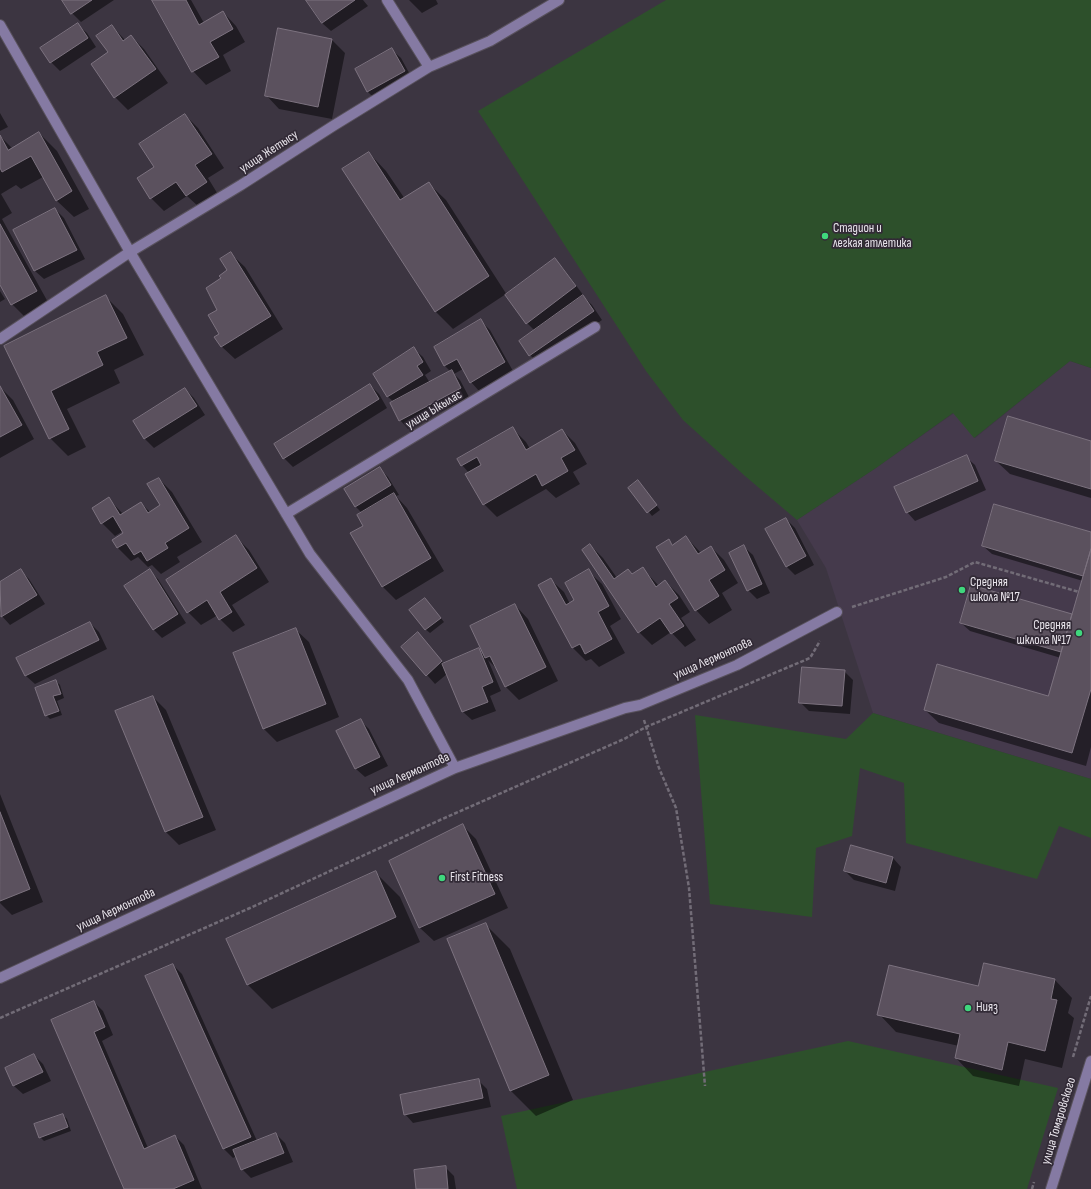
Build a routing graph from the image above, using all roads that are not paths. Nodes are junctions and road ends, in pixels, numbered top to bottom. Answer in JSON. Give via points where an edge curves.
{"nodes":[{"id":1,"x":387,"y":0,"type":"edge"},
{"id":2,"x":559,"y":0,"type":"edge"},
{"id":3,"x":0,"y":25,"type":"edge"},
{"id":4,"x":430,"y":66,"type":"junction"},
{"id":5,"x":130,"y":252,"type":"junction"},
{"id":6,"x":595,"y":328,"type":"dead end"},
{"id":7,"x":0,"y":339,"type":"edge"},
{"id":8,"x":286,"y":514,"type":"junction"},
{"id":9,"x":838,"y":612,"type":"road end"},
{"id":10,"x":455,"y":768,"type":"junction"},
{"id":11,"x":0,"y":978,"type":"edge"},
{"id":12,"x":1091,"y":1061,"type":"edge"},
{"id":13,"x":1051,"y":1189,"type":"edge"}],
"edges":[{"from":1,"to":4,"type":"street"},
{"from":2,"to":4,"type":"street","name":"улица Жетысу","via":[[490,41]]},
{"from":3,"to":5,"type":"street"},
{"from":4,"to":5,"type":"street","name":"улица Жетысу"},
{"from":5,"to":7,"type":"street","name":"улица Жетысу"},
{"from":5,"to":8,"type":"street"},
{"from":6,"to":8,"type":"street","name":"улица Ыкылас"},
{"from":8,"to":10,"type":"street","via":[[310,554],[408,680]]},
{"from":9,"to":10,"type":"street","name":"улица Лермонтова","via":[[738,664],[640,705]]},
{"from":10,"to":11,"type":"street","name":"улица Лермонтова"},
{"from":12,"to":13,"type":"street","name":"улица Томаровского"}]}
